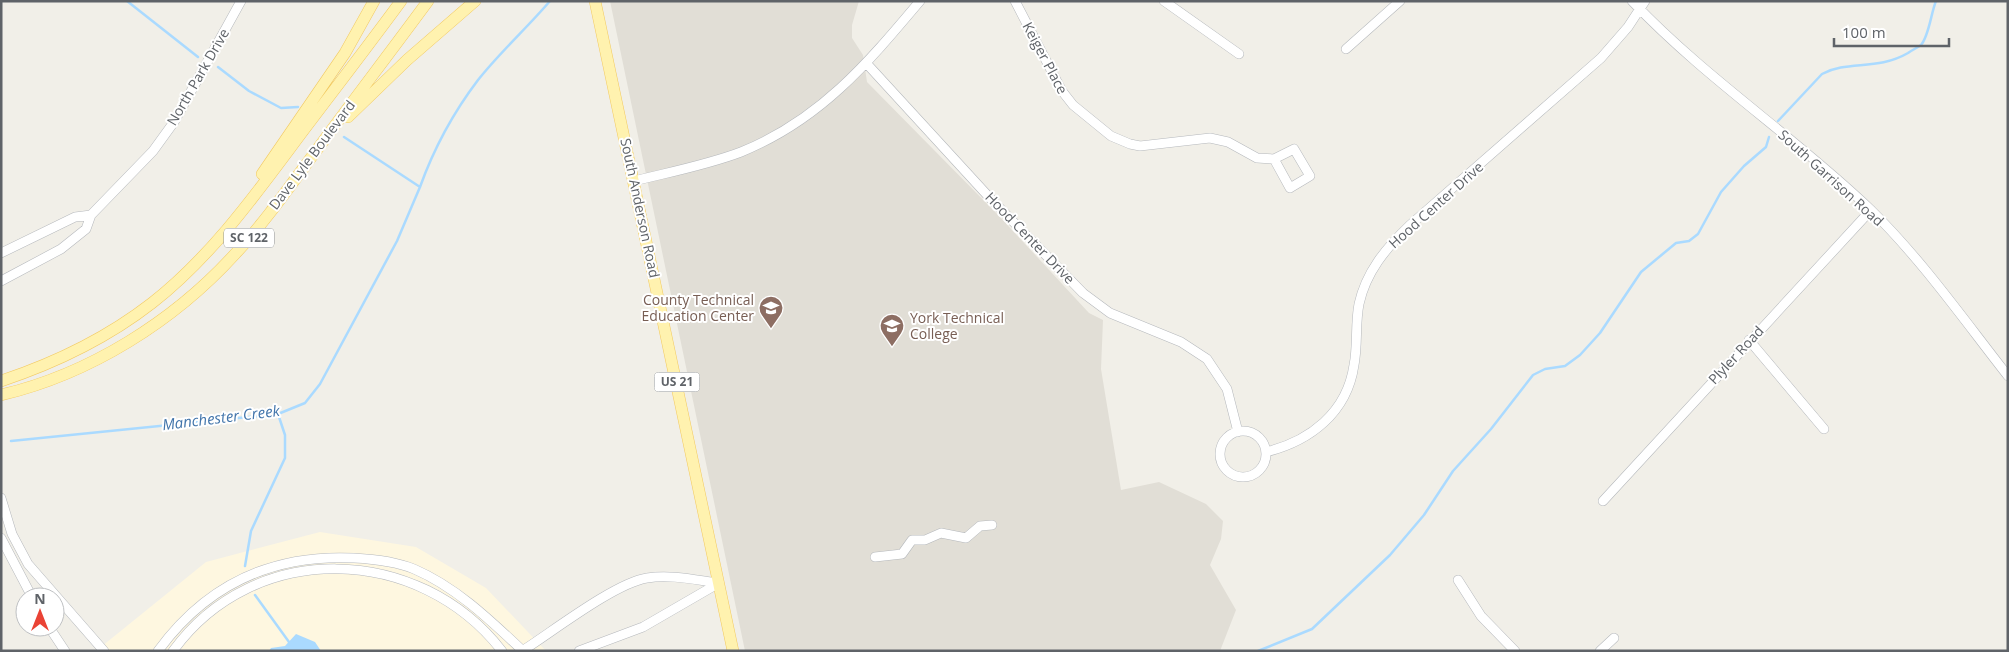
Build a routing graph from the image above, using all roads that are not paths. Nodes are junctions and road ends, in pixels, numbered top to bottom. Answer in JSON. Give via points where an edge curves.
{"nodes":[{"id":1,"x":241,"y":1,"type":"edge"},
{"id":2,"x":374,"y":1,"type":"edge"},
{"id":3,"x":401,"y":1,"type":"edge"},
{"id":4,"x":428,"y":1,"type":"edge"},
{"id":5,"x":475,"y":1,"type":"edge"},
{"id":6,"x":595,"y":1,"type":"edge"},
{"id":7,"x":920,"y":1,"type":"edge"},
{"id":8,"x":1015,"y":1,"type":"edge"},
{"id":9,"x":1164,"y":1,"type":"edge"},
{"id":10,"x":1400,"y":1,"type":"edge"},
{"id":11,"x":1632,"y":1,"type":"edge"},
{"id":12,"x":1645,"y":1,"type":"edge"},
{"id":13,"x":1640,"y":10,"type":"junction"},
{"id":14,"x":1346,"y":49,"type":"dead end"},
{"id":15,"x":1239,"y":54,"type":"dead end"},
{"id":16,"x":867,"y":64,"type":"junction"},
{"id":17,"x":317,"y":148,"type":"junction"},
{"id":18,"x":1274,"y":159,"type":"dead end"},
{"id":19,"x":634,"y":181,"type":"junction"},
{"id":20,"x":1870,"y":210,"type":"junction"},
{"id":21,"x":91,"y":215,"type":"junction"},
{"id":22,"x":224,"y":232,"type":"junction"},
{"id":23,"x":1,"y":253,"type":"edge"},
{"id":24,"x":1,"y":281,"type":"edge"},
{"id":25,"x":1749,"y":340,"type":"junction"},
{"id":26,"x":2008,"y":376,"type":"edge"},
{"id":27,"x":1,"y":381,"type":"edge"},
{"id":28,"x":1,"y":395,"type":"edge"},
{"id":29,"x":1824,"y":429,"type":"dead end"},
{"id":30,"x":1238,"y":432,"type":"junction"},
{"id":31,"x":1266,"y":452,"type":"junction"},
{"id":32,"x":1,"y":498,"type":"edge"},
{"id":33,"x":1603,"y":501,"type":"dead end"},
{"id":34,"x":992,"y":525,"type":"dead end"},
{"id":35,"x":1,"y":538,"type":"edge"},
{"id":36,"x":875,"y":557,"type":"dead end"},
{"id":37,"x":28,"y":564,"type":"junction"},
{"id":38,"x":16,"y":570,"type":"junction"},
{"id":39,"x":1458,"y":580,"type":"dead end"},
{"id":40,"x":719,"y":583,"type":"junction"},
{"id":41,"x":26,"y":587,"type":"edge"},
{"id":42,"x":56,"y":637,"type":"edge"},
{"id":43,"x":1614,"y":638,"type":"dead end"},
{"id":44,"x":65,"y":651,"type":"edge"},
{"id":45,"x":104,"y":651,"type":"edge"},
{"id":46,"x":158,"y":651,"type":"edge"},
{"id":47,"x":173,"y":651,"type":"edge"},
{"id":48,"x":502,"y":651,"type":"edge"},
{"id":49,"x":522,"y":651,"type":"edge"},
{"id":50,"x":578,"y":651,"type":"edge"},
{"id":51,"x":733,"y":651,"type":"edge"},
{"id":52,"x":1514,"y":651,"type":"edge"},
{"id":53,"x":1600,"y":651,"type":"edge"}],
"edges":[{"from":1,"to":21,"type":"street","name":"North Park Drive","via":[[174,122],[152,151]]},
{"from":2,"to":22,"type":"main road","via":[[345,53]]},
{"from":3,"to":22,"type":"main road","name":"Dave Lyle Boulevard","number":"SC 122"},
{"from":4,"to":17,"type":"main road","name":"Dave Lyle Boulevard","number":"SC 122"},
{"from":5,"to":17,"type":"main road","via":[[387,78]]},
{"from":6,"to":19,"type":"main road","name":"South Anderson Road","number":"US 21"},
{"from":7,"to":16,"type":"street"},
{"from":8,"to":18,"type":"street","name":"Keiger Place","via":[[1067,99],[1111,136],[1140,146],[1210,138],[1228,142],[1256,158]]},
{"from":9,"to":15,"type":"street"},
{"from":10,"to":14,"type":"street"},
{"from":11,"to":13,"type":"street","name":"South Garrison Road"},
{"from":12,"to":13,"type":"street","name":"Hood Center Drive"},
{"from":13,"to":20,"type":"street","name":"South Garrison Road"},
{"from":13,"to":31,"type":"street","name":"Hood Center Drive","via":[[1601,58],[1409,226],[1382,255],[1373,267],[1359,304],[1354,365],[1344,398],[1324,423],[1309,435]]},
{"from":16,"to":19,"type":"street","via":[[814,112],[764,142],[714,161]]},
{"from":16,"to":30,"type":"street","name":"Hood Center Drive","via":[[989,197],[1083,293],[1110,313],[1181,342],[1207,360],[1227,389]]},
{"from":17,"to":28,"type":"main road","name":"Dave Lyle Boulevard","number":"SC 122","via":[[246,242],[188,300],[110,352],[65,374]]},
{"from":19,"to":40,"type":"main road","name":"South Anderson Road","number":"US 21"},
{"from":20,"to":25,"type":"street","name":"Plyler Road"},
{"from":20,"to":26,"type":"street","name":"South Garrison Road","via":[[1906,247]]},
{"from":21,"to":23,"type":"street","via":[[74,217]]},
{"from":21,"to":24,"type":"street","name":"North Park Drive","via":[[86,230],[60,249]]},
{"from":22,"to":27,"type":"main road","name":"Dave Lyle Boulevard","number":"SC 122","via":[[171,287],[129,319],[56,361]]},
{"from":25,"to":29,"type":"street"},
{"from":25,"to":33,"type":"street","name":"Plyler Road"},
{"from":30,"to":31,"type":"street","via":[[1245,431],[1259,438]]},
{"from":30,"to":31,"type":"street","via":[[1224,440],[1219,454],[1220,462],[1230,474],[1252,476],[1263,466]]},
{"from":32,"to":37,"type":"street","via":[[12,534]]},
{"from":34,"to":36,"type":"street","via":[[980,526],[966,538],[941,533],[925,540],[912,540],[902,554]]},
{"from":35,"to":38,"type":"street"},
{"from":37,"to":38,"type":"street"},
{"from":37,"to":45,"type":"street"},
{"from":38,"to":41,"type":"street"},
{"from":39,"to":52,"type":"street","via":[[1481,616]]},
{"from":40,"to":49,"type":"street","via":[[647,578],[623,586]]},
{"from":40,"to":50,"type":"street","via":[[643,627]]},
{"from":40,"to":51,"type":"main road","name":"South Anderson Road","number":"US 21"},
{"from":42,"to":44,"type":"street"},
{"from":43,"to":53,"type":"street"},
{"from":46,"to":49,"type":"street","via":[[170,634],[206,599],[263,569],[322,557],[367,559],[412,569],[472,604]]},
{"from":47,"to":48,"type":"street","via":[[195,625],[244,590],[268,579],[323,568],[366,570],[410,582],[435,593],[469,615]]}]}
